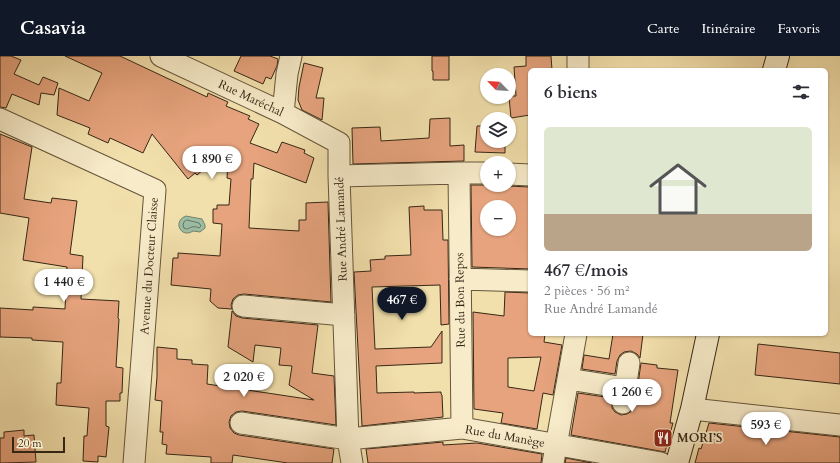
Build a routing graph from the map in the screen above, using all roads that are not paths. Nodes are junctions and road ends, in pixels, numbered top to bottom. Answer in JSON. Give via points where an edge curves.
{"nodes":[{"id":1,"x":161,"y":56,"type":"edge"},
{"id":2,"x":291,"y":56,"type":"edge"},
{"id":3,"x":578,"y":56,"type":"edge"},
{"id":4,"x":778,"y":56,"type":"edge"},
{"id":5,"x":578,"y":68,"type":"edge"},
{"id":6,"x":775,"y":68,"type":"edge"},
{"id":7,"x":283,"y":113,"type":"junction"},
{"id":8,"x":0,"y":119,"type":"edge"},
{"id":9,"x":339,"y":143,"type":"joint"},
{"id":10,"x":459,"y":173,"type":"junction"},
{"id":11,"x":480,"y":173,"type":"edge"},
{"id":12,"x":516,"y":174,"type":"edge"},
{"id":13,"x":528,"y":175,"type":"edge"},
{"id":14,"x":339,"y":176,"type":"junction"},
{"id":15,"x":460,"y":279,"type":"junction"},
{"id":16,"x":528,"y":282,"type":"edge"},
{"id":17,"x":243,"y":306,"type":"dead end"},
{"id":18,"x":344,"y":315,"type":"junction"},
{"id":19,"x":576,"y":336,"type":"edge"},
{"id":20,"x":708,"y":336,"type":"edge"},
{"id":21,"x":629,"y":363,"type":"dead end"},
{"id":22,"x":568,"y":379,"type":"junction"},
{"id":23,"x":692,"y":408,"type":"junction"},
{"id":24,"x":241,"y":423,"type":"dead end"},
{"id":25,"x":840,"y":425,"type":"edge"},
{"id":26,"x":462,"y":428,"type":"junction"},
{"id":27,"x":348,"y":439,"type":"junction"},
{"id":28,"x":555,"y":454,"type":"edge"},
{"id":29,"x":134,"y":463,"type":"edge"},
{"id":30,"x":352,"y":463,"type":"edge"},
{"id":31,"x":661,"y":463,"type":"edge"},
{"id":32,"x":677,"y":463,"type":"edge"}],
"edges":[{"from":1,"to":7,"type":"street","name":"Rue Maréchal"},
{"from":2,"to":7,"type":"street"},
{"from":3,"to":5,"type":"street"},
{"from":4,"to":6,"type":"main road"},
{"from":7,"to":9,"type":"street","name":"Rue Maréchal"},
{"from":8,"to":29,"type":"street","name":"Avenue du Docteur Claisse","via":[[154,190]]},
{"from":9,"to":14,"type":"street","name":"Rue André Lamandé"},
{"from":10,"to":11,"type":"street"},
{"from":10,"to":14,"type":"street"},
{"from":10,"to":15,"type":"street","name":"Rue du Bon Repos"},
{"from":12,"to":13,"type":"street"},
{"from":14,"to":18,"type":"street","name":"Rue André Lamandé"},
{"from":15,"to":16,"type":"street"},
{"from":15,"to":26,"type":"street","name":"Rue du Bon Repos"},
{"from":17,"to":18,"type":"street"},
{"from":18,"to":27,"type":"street","name":"Rue André Lamandé"},
{"from":19,"to":22,"type":"street"},
{"from":20,"to":23,"type":"main road"},
{"from":21,"to":22,"type":"street","via":[[624,396]]},
{"from":22,"to":28,"type":"street"},
{"from":23,"to":25,"type":"street"},
{"from":23,"to":32,"type":"main road"},
{"from":24,"to":27,"type":"street","name":"Rue du Manège"},
{"from":26,"to":27,"type":"street","name":"Rue du Manège"},
{"from":26,"to":28,"type":"street","name":"Rue du Manège"},
{"from":27,"to":30,"type":"street","name":"Rue André Lamandé"},
{"from":28,"to":31,"type":"street","name":"Rue du Manège"}]}
